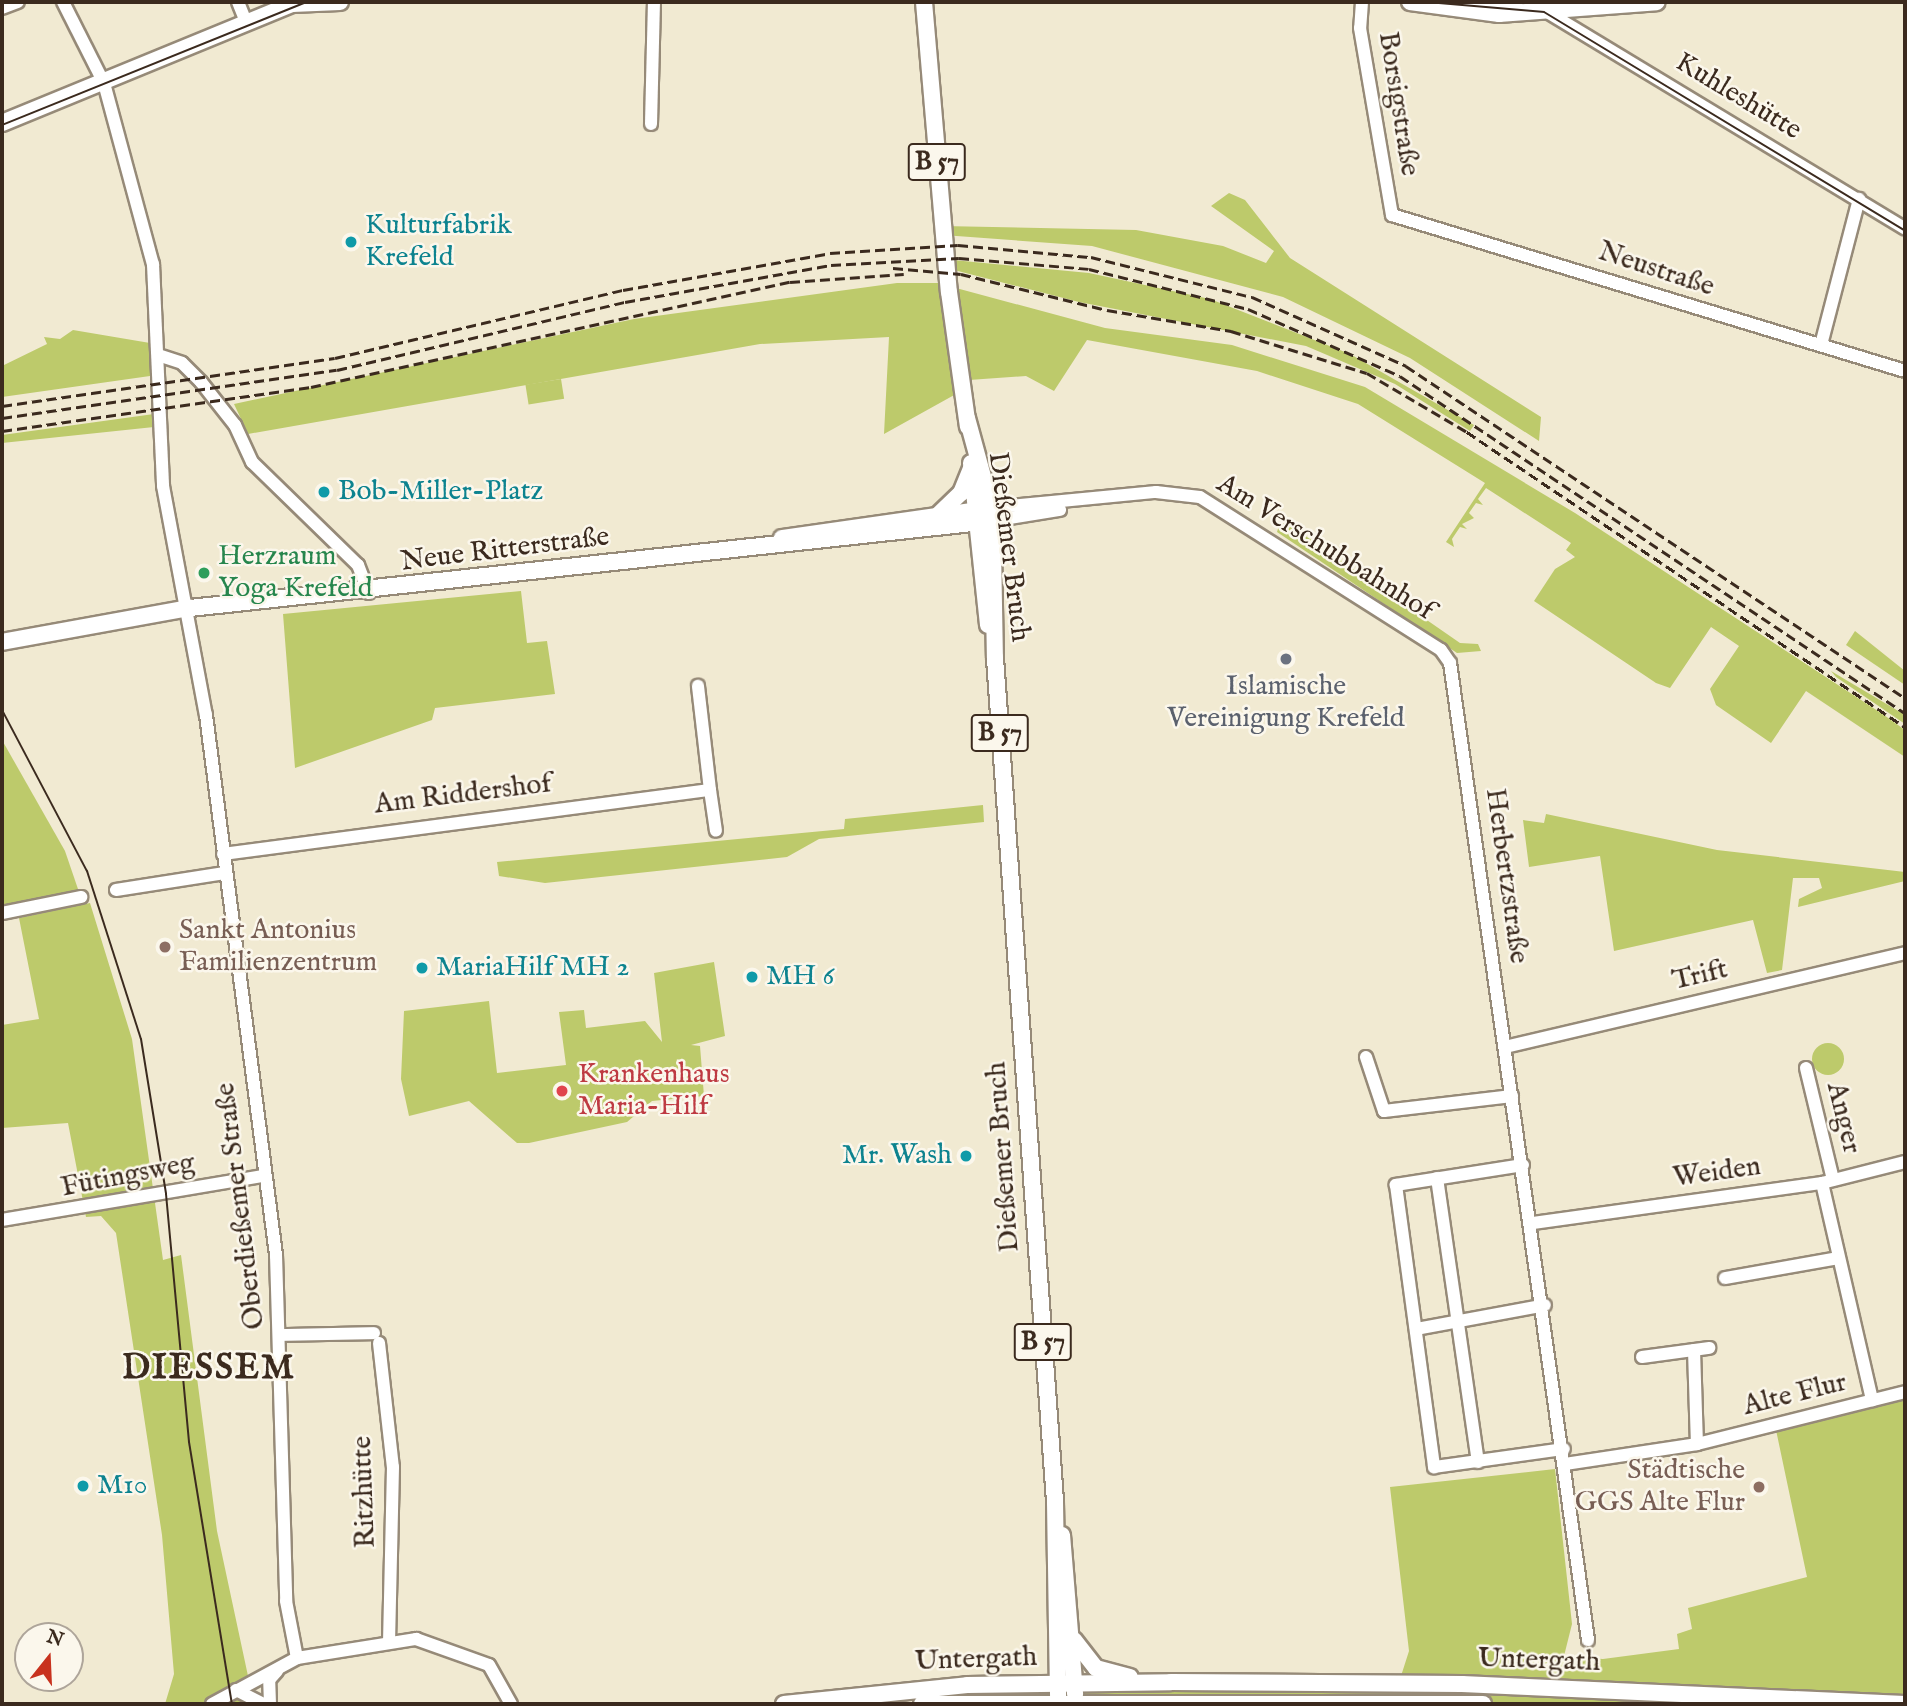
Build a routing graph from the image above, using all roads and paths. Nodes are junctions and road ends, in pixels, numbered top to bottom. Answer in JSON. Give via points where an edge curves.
{"nodes":[{"id":1,"x":18,"y":2,"type":"edge"},
{"id":2,"x":63,"y":2,"type":"edge"},
{"id":3,"x":238,"y":2,"type":"edge"},
{"id":4,"x":340,"y":2,"type":"edge"},
{"id":5,"x":653,"y":2,"type":"edge"},
{"id":6,"x":916,"y":2,"type":"edge"},
{"id":7,"x":924,"y":2,"type":"edge"},
{"id":8,"x":1362,"y":2,"type":"edge"},
{"id":9,"x":1410,"y":2,"type":"edge"},
{"id":10,"x":1474,"y":2,"type":"edge"},
{"id":11,"x":1515,"y":2,"type":"edge"},
{"id":12,"x":1657,"y":2,"type":"edge"},
{"id":13,"x":295,"y":3,"type":"edge"},
{"id":14,"x":1565,"y":4,"type":"edge"},
{"id":15,"x":2,"y":8,"type":"edge"},
{"id":16,"x":1544,"y":10,"type":"junction"},
{"id":17,"x":246,"y":19,"type":"junction"},
{"id":18,"x":1596,"y":40,"type":"junction"},
{"id":19,"x":104,"y":83,"type":"junction"},
{"id":20,"x":930,"y":96,"type":"junction"},
{"id":21,"x":2,"y":123,"type":"edge"},
{"id":22,"x":651,"y":124,"type":"dead end"},
{"id":23,"x":1859,"y":200,"type":"junction"},
{"id":24,"x":1392,"y":215,"type":"joint"},
{"id":25,"x":1905,"y":229,"type":"edge"},
{"id":26,"x":1822,"y":341,"type":"junction"},
{"id":27,"x":158,"y":355,"type":"junction"},
{"id":28,"x":1905,"y":370,"type":"edge"},
{"id":29,"x":967,"y":418,"type":"junction"},
{"id":30,"x":971,"y":466,"type":"junction"},
{"id":31,"x":939,"y":514,"type":"junction"},
{"id":32,"x":984,"y":516,"type":"junction"},
{"id":33,"x":742,"y":548,"type":"junction"},
{"id":34,"x":369,"y":593,"type":"junction"},
{"id":35,"x":190,"y":608,"type":"junction"},
{"id":36,"x":2,"y":642,"type":"edge"},
{"id":37,"x":1450,"y":663,"type":"joint"},
{"id":38,"x":698,"y":686,"type":"dead end"},
{"id":39,"x":710,"y":790,"type":"junction"},
{"id":40,"x":716,"y":831,"type":"dead end"},
{"id":41,"x":223,"y":854,"type":"junction"},
{"id":42,"x":225,"y":873,"type":"junction"},
{"id":43,"x":116,"y":890,"type":"dead end"},
{"id":44,"x":81,"y":897,"type":"dead end"},
{"id":45,"x":2,"y":913,"type":"edge"},
{"id":46,"x":1905,"y":953,"type":"edge"},
{"id":47,"x":1506,"y":1047,"type":"junction"},
{"id":48,"x":1366,"y":1057,"type":"dead end"},
{"id":49,"x":1806,"y":1068,"type":"dead end"},
{"id":50,"x":1512,"y":1096,"type":"junction"},
{"id":51,"x":1905,"y":1162,"type":"edge"},
{"id":52,"x":1523,"y":1165,"type":"junction"},
{"id":53,"x":263,"y":1176,"type":"junction"},
{"id":54,"x":1437,"y":1178,"type":"junction"},
{"id":55,"x":1827,"y":1182,"type":"junction"},
{"id":56,"x":2,"y":1220,"type":"edge"},
{"id":57,"x":1533,"y":1223,"type":"junction"},
{"id":58,"x":1838,"y":1258,"type":"junction"},
{"id":59,"x":1726,"y":1278,"type":"dead end"},
{"id":60,"x":1545,"y":1305,"type":"junction"},
{"id":61,"x":1457,"y":1319,"type":"junction"},
{"id":62,"x":1416,"y":1329,"type":"junction"},
{"id":63,"x":281,"y":1335,"type":"junction"},
{"id":64,"x":1709,"y":1348,"type":"dead end"},
{"id":65,"x":1694,"y":1350,"type":"junction"},
{"id":66,"x":1642,"y":1357,"type":"dead end"},
{"id":67,"x":1905,"y":1392,"type":"edge"},
{"id":68,"x":1872,"y":1400,"type":"junction"},
{"id":69,"x":1697,"y":1444,"type":"junction"},
{"id":70,"x":1564,"y":1448,"type":"junction"},
{"id":71,"x":1478,"y":1462,"type":"junction"},
{"id":72,"x":1566,"y":1464,"type":"junction"},
{"id":73,"x":1055,"y":1502,"type":"junction"},
{"id":74,"x":1073,"y":1639,"type":"junction"},
{"id":75,"x":389,"y":1640,"type":"junction"},
{"id":76,"x":1588,"y":1640,"type":"dead end"},
{"id":77,"x":297,"y":1658,"type":"junction"},
{"id":78,"x":277,"y":1671,"type":"junction"},
{"id":79,"x":1171,"y":1682,"type":"junction"},
{"id":80,"x":236,"y":1690,"type":"junction"},
{"id":81,"x":1057,"y":1696,"type":"edge"},
{"id":82,"x":1075,"y":1696,"type":"edge"},
{"id":83,"x":1355,"y":1702,"type":"edge"},
{"id":84,"x":1769,"y":1702,"type":"edge"},
{"id":85,"x":212,"y":1704,"type":"edge"},
{"id":86,"x":264,"y":1704,"type":"edge"},
{"id":87,"x":270,"y":1704,"type":"edge"},
{"id":88,"x":510,"y":1704,"type":"edge"},
{"id":89,"x":783,"y":1704,"type":"edge"},
{"id":90,"x":922,"y":1704,"type":"edge"},
{"id":91,"x":1483,"y":1704,"type":"edge"},
{"id":92,"x":1905,"y":1704,"type":"edge"}],
"edges":[{"from":1,"to":15,"type":"street"},
{"from":2,"to":19,"type":"street","name":"Oberdießemer Straße"},
{"from":3,"to":17,"type":"street"},
{"from":4,"to":13,"type":"main road"},
{"from":5,"to":22,"type":"street"},
{"from":6,"to":20,"type":"main road","name":"Dießemer Bruch","number":"B 57"},
{"from":7,"to":20,"type":"main road","name":"Dießemer Bruch"},
{"from":8,"to":24,"type":"street","name":"Borsigstraße","via":[[1360,28]]},
{"from":9,"to":16,"type":"main road","via":[[1460,13]]},
{"from":10,"to":11,"type":"main road"},
{"from":12,"to":14,"type":"main road"},
{"from":13,"to":17,"type":"main road"},
{"from":14,"to":16,"type":"main road"},
{"from":14,"to":18,"type":"street"},
{"from":16,"to":18,"type":"street","name":"Kuhleshütte"},
{"from":17,"to":19,"type":"main road"},
{"from":18,"to":23,"type":"street","name":"Kuhleshütte"},
{"from":19,"to":21,"type":"main road"},
{"from":19,"to":27,"type":"street","name":"Oberdießemer Straße","via":[[147,231]]},
{"from":20,"to":29,"type":"main road","name":"Dießemer Bruch","number":"B 57"},
{"from":23,"to":25,"type":"street","name":"Kuhleshütte"},
{"from":23,"to":26,"type":"street"},
{"from":24,"to":26,"type":"street","name":"Neustraße","via":[[1701,311]]},
{"from":26,"to":28,"type":"street","name":"Neustraße"},
{"from":27,"to":34,"type":"street","via":[[182,363],[201,382],[235,425],[253,462],[358,565]]},
{"from":27,"to":35,"type":"street","name":"Oberdießemer Straße","via":[[163,486]]},
{"from":29,"to":30,"type":"main road","name":"Dießemer Bruch","number":"B 57"},
{"from":29,"to":32,"type":"main road","name":"Dießemer Bruch"},
{"from":30,"to":31,"type":"main road","via":[[961,493]]},
{"from":30,"to":32,"type":"main road","name":"Dießemer Bruch","number":"B 57"},
{"from":31,"to":32,"type":"main road","name":"Neue Ritterstraße"},
{"from":31,"to":33,"type":"main road","name":"Neue Ritterstraße"},
{"from":32,"to":33,"type":"main road","name":"Neue Ritterstraße"},
{"from":32,"to":37,"type":"street","name":"Am Verschubbahnhof","via":[[1177,491],[1200,497],[1441,650]]},
{"from":32,"to":73,"type":"main road","name":"Dießemer Bruch","number":"B 57"},
{"from":33,"to":34,"type":"main road","name":"Neue Ritterstraße"},
{"from":34,"to":35,"type":"main road","name":"Neue Ritterstraße"},
{"from":35,"to":36,"type":"main road","name":"Neue Ritterstraße"},
{"from":35,"to":41,"type":"street","name":"Oberdießemer Straße"},
{"from":37,"to":47,"type":"street","name":"Herbertzstraße"},
{"from":38,"to":39,"type":"street"},
{"from":39,"to":40,"type":"street"},
{"from":39,"to":41,"type":"street","name":"Am Riddershof"},
{"from":41,"to":42,"type":"street","name":"Oberdießemer Straße"},
{"from":42,"to":43,"type":"street"},
{"from":42,"to":53,"type":"street","name":"Oberdießemer Straße"},
{"from":44,"to":45,"type":"street"},
{"from":46,"to":47,"type":"street","name":"Trift"},
{"from":47,"to":50,"type":"street","name":"Herbertzstraße"},
{"from":48,"to":50,"type":"street","via":[[1384,1111]]},
{"from":49,"to":55,"type":"street","name":"Anger"},
{"from":50,"to":52,"type":"street","name":"Herbertzstraße"},
{"from":51,"to":55,"type":"street","name":"Weiden"},
{"from":52,"to":54,"type":"street"},
{"from":52,"to":57,"type":"street","name":"Herbertzstraße"},
{"from":53,"to":56,"type":"street","name":"Fütingsweg"},
{"from":53,"to":63,"type":"street","name":"Oberdießemer Straße"},
{"from":54,"to":61,"type":"street"},
{"from":54,"to":62,"type":"street","via":[[1396,1185]]},
{"from":55,"to":57,"type":"street","name":"Weiden"},
{"from":55,"to":58,"type":"street","name":"Anger"},
{"from":57,"to":60,"type":"street","name":"Herbertzstraße"},
{"from":58,"to":59,"type":"street"},
{"from":58,"to":68,"type":"street","name":"Anger"},
{"from":60,"to":61,"type":"street"},
{"from":60,"to":70,"type":"street","name":"Herbertzstraße"},
{"from":61,"to":62,"type":"street"},
{"from":61,"to":71,"type":"street"},
{"from":62,"to":71,"type":"street","via":[[1434,1467]]},
{"from":63,"to":75,"type":"street","name":"Ritzhütte","via":[[377,1338],[393,1467]]},
{"from":63,"to":77,"type":"street","name":"Oberdießemer Straße","via":[[286,1601]]},
{"from":64,"to":65,"type":"street"},
{"from":65,"to":66,"type":"street"},
{"from":65,"to":69,"type":"street","name":"Alte Flur"},
{"from":67,"to":68,"type":"street","name":"Alte Flur"},
{"from":68,"to":69,"type":"street","name":"Alte Flur"},
{"from":69,"to":72,"type":"street","name":"Alte Flur"},
{"from":70,"to":71,"type":"street"},
{"from":70,"to":72,"type":"street","name":"Herbertzstraße"},
{"from":72,"to":76,"type":"street","name":"Herbertzstraße"},
{"from":73,"to":74,"type":"main road","name":"Dießemer Bruch","number":"B 57"},
{"from":73,"to":81,"type":"main road","name":"Dießemer Bruch","number":"B 57"},
{"from":74,"to":79,"type":"main road","name":"Untergath","via":[[1097,1668]]},
{"from":74,"to":82,"type":"main road","name":"Dießemer Bruch","number":"B 57"},
{"from":75,"to":77,"type":"street"},
{"from":75,"to":88,"type":"street","via":[[426,1641],[468,1653],[489,1665]]},
{"from":77,"to":78,"type":"street"},
{"from":78,"to":80,"type":"street"},
{"from":78,"to":87,"type":"street","via":[[269,1680]]},
{"from":79,"to":82,"type":"main road","name":"Untergath"},
{"from":79,"to":84,"type":"main road","name":"Untergath","via":[[1462,1684]]},
{"from":80,"to":85,"type":"street"},
{"from":80,"to":86,"type":"street"},
{"from":81,"to":82,"type":"main road","name":"Untergath"},
{"from":81,"to":89,"type":"main road","name":"Untergath","via":[[903,1689]]},
{"from":81,"to":90,"type":"main road","name":"Untergath"},
{"from":82,"to":83,"type":"main road","name":"Untergath"},
{"from":83,"to":91,"type":"main road","name":"Untergath"},
{"from":84,"to":92,"type":"main road","name":"Untergath"}]}
